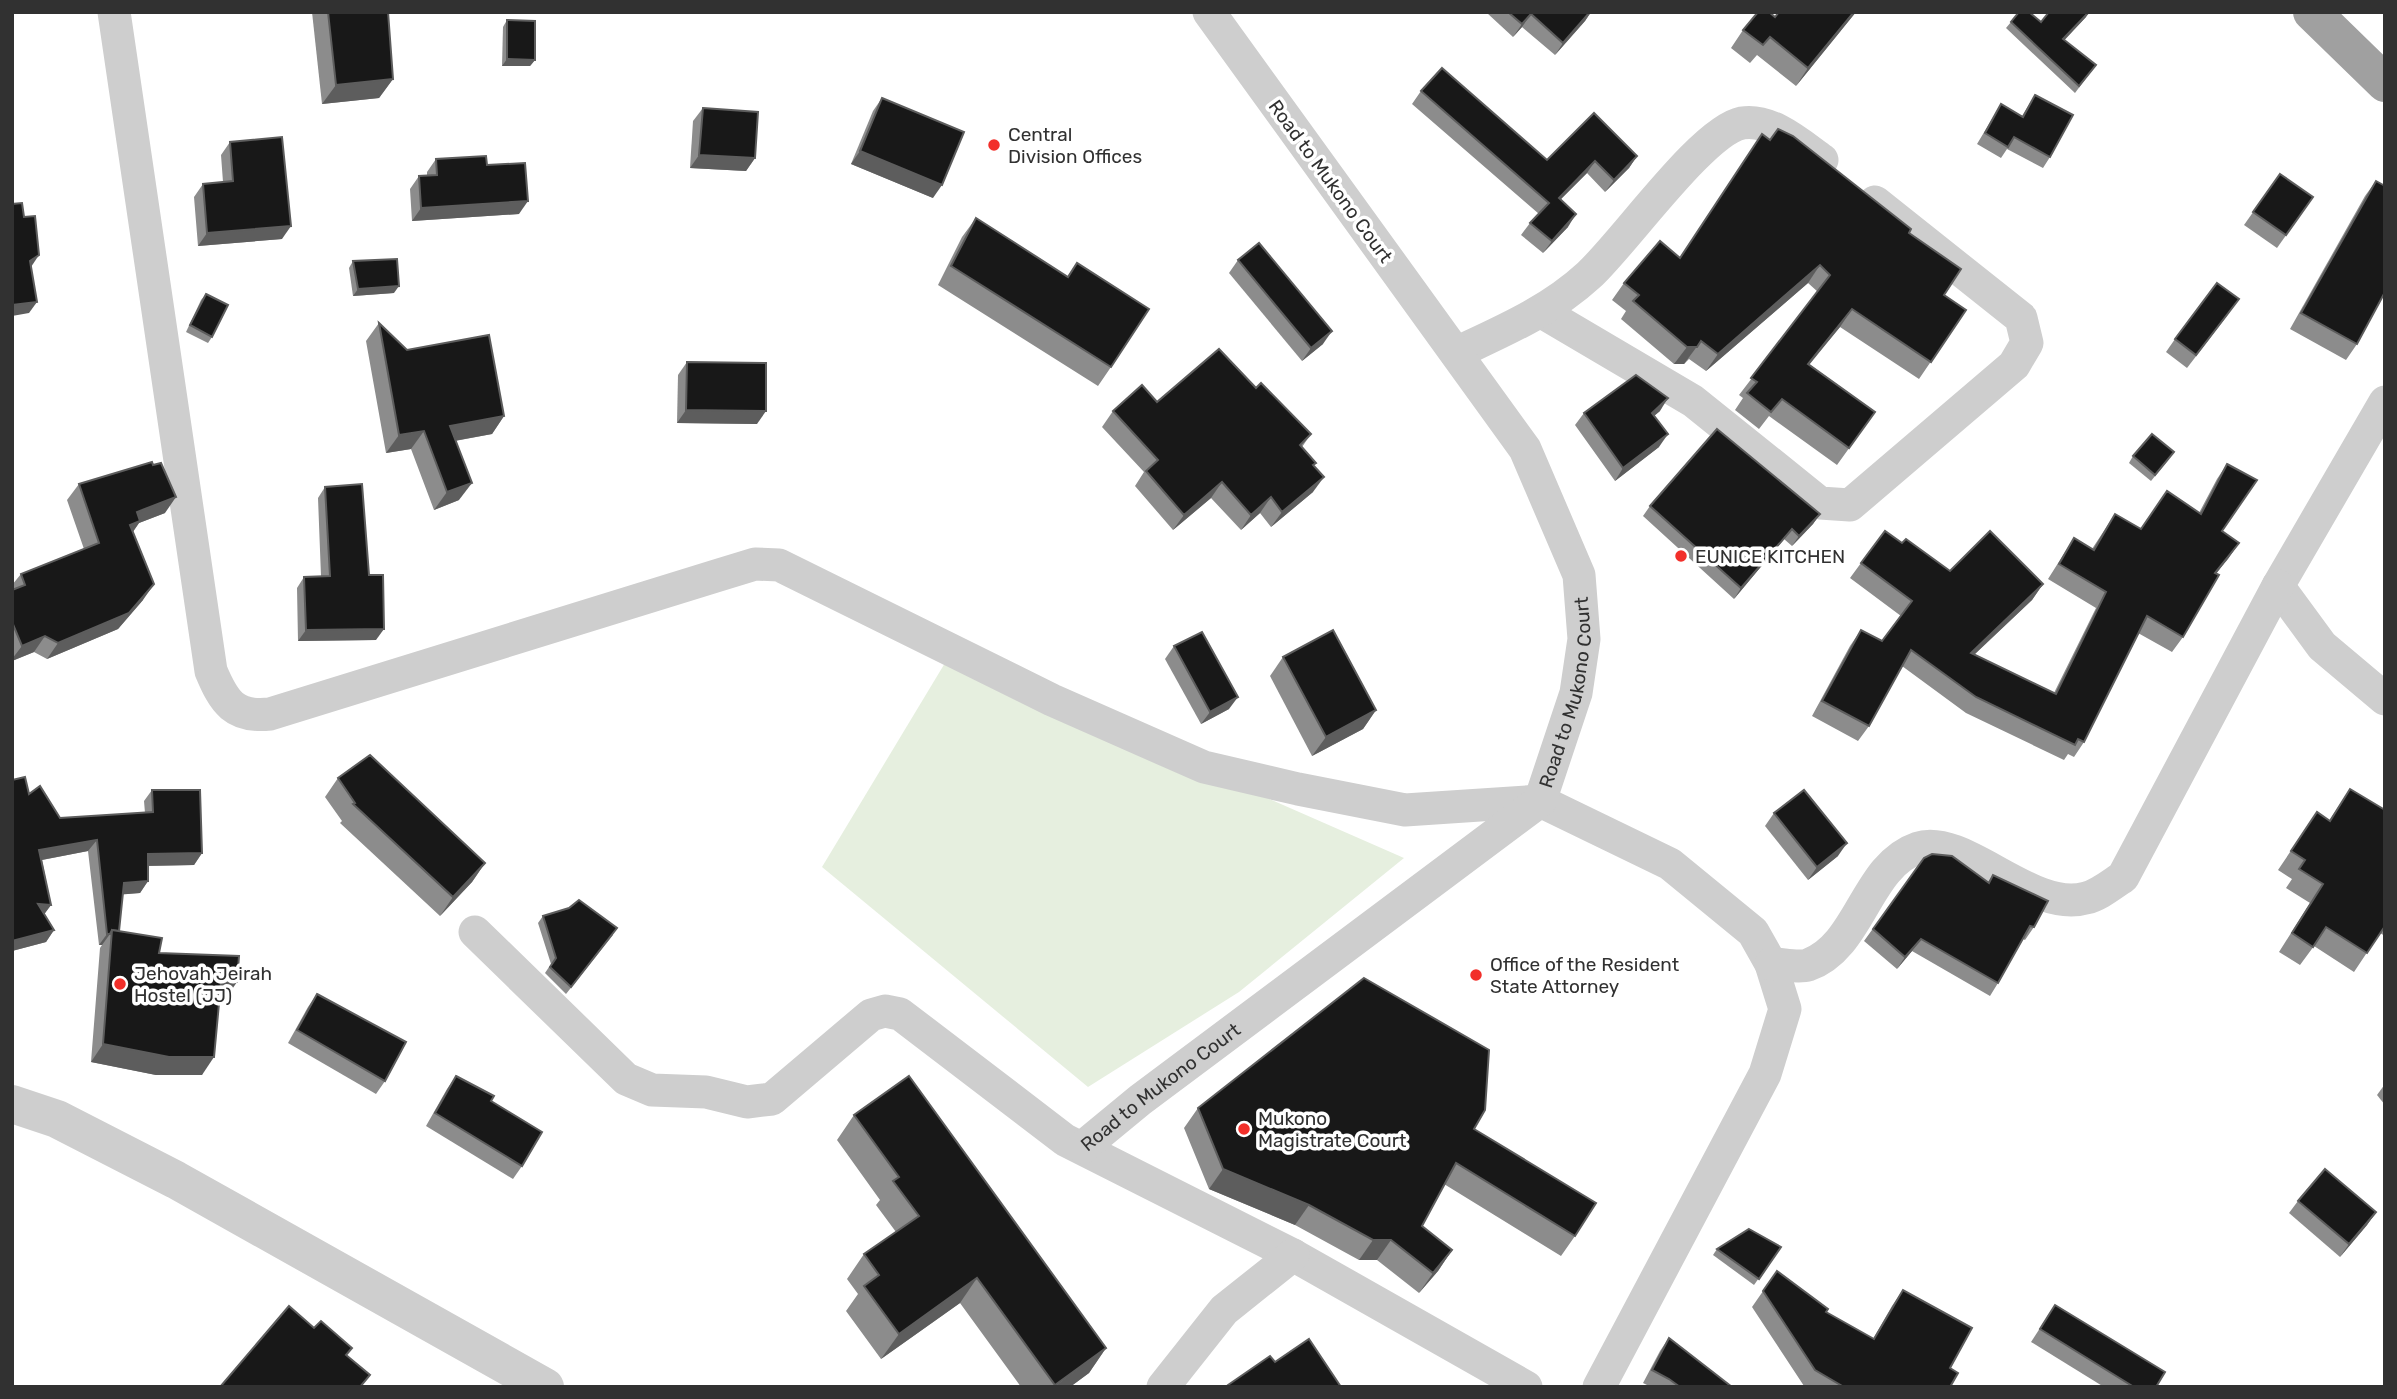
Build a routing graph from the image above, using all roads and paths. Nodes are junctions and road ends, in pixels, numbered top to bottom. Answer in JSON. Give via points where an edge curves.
{"nodes":[{"id":1,"x":114,"y":12,"type":"edge"},
{"id":2,"x":1209,"y":12,"type":"edge"},
{"id":3,"x":2312,"y":12,"type":"edge"},
{"id":4,"x":2385,"y":83,"type":"edge"},
{"id":5,"x":1542,"y":312,"type":"junction"},
{"id":6,"x":1456,"y":353,"type":"junction"},
{"id":7,"x":2385,"y":402,"type":"edge"},
{"id":8,"x":2278,"y":586,"type":"junction"},
{"id":9,"x":2385,"y":699,"type":"edge"},
{"id":10,"x":1540,"y":801,"type":"junction"},
{"id":11,"x":475,"y":932,"type":"dead end"},
{"id":12,"x":1771,"y":964,"type":"junction"},
{"id":13,"x":12,"y":1104,"type":"edge"},
{"id":14,"x":1083,"y":1147,"type":"junction"},
{"id":15,"x":1293,"y":1255,"type":"junction"},
{"id":16,"x":545,"y":1387,"type":"edge"},
{"id":17,"x":1163,"y":1387,"type":"edge"},
{"id":18,"x":1526,"y":1387,"type":"edge"},
{"id":19,"x":1599,"y":1387,"type":"edge"}],
"edges":[{"from":1,"to":10,"type":"street","via":[[211,671],[222,697],[238,710],[249,716],[270,714],[755,564],[779,565],[1052,700],[1204,766],[1405,810]]},
{"from":2,"to":6,"type":"street","name":"Road to Mukono Court"},
{"from":3,"to":4,"type":"highway"},
{"from":5,"to":5,"type":"street","via":[[1589,275],[1711,139],[1743,123],[1783,130],[2021,317],[2027,343],[2014,365],[1850,505],[1820,503],[1693,401]]},
{"from":5,"to":6,"type":"street"},
{"from":6,"to":10,"type":"street","name":"Road to Mukono Court","via":[[1525,449],[1579,575],[1584,639],[1576,693]]},
{"from":7,"to":8,"type":"street"},
{"from":8,"to":9,"type":"street","via":[[2322,646]]},
{"from":8,"to":12,"type":"street","via":[[2123,877],[2087,898],[2056,901],[1955,851],[1922,846],[1896,857],[1831,951],[1806,965]]},
{"from":10,"to":12,"type":"street","via":[[1670,864],[1753,932]]},
{"from":10,"to":14,"type":"street","name":"Road to Mukono Court"},
{"from":11,"to":14,"type":"street","via":[[626,1079],[652,1090],[706,1092],[747,1102],[772,1099],[871,1015],[885,1011],[900,1014],[1065,1140]]},
{"from":12,"to":19,"type":"street","via":[[1786,1009],[1765,1074]]},
{"from":13,"to":16,"type":"street","via":[[57,1119],[176,1180]]},
{"from":14,"to":15,"type":"street","name":"Road to Mukono Court"},
{"from":15,"to":17,"type":"street","via":[[1224,1310]]},
{"from":15,"to":18,"type":"street","name":"Road to Mukono Court"}]}
